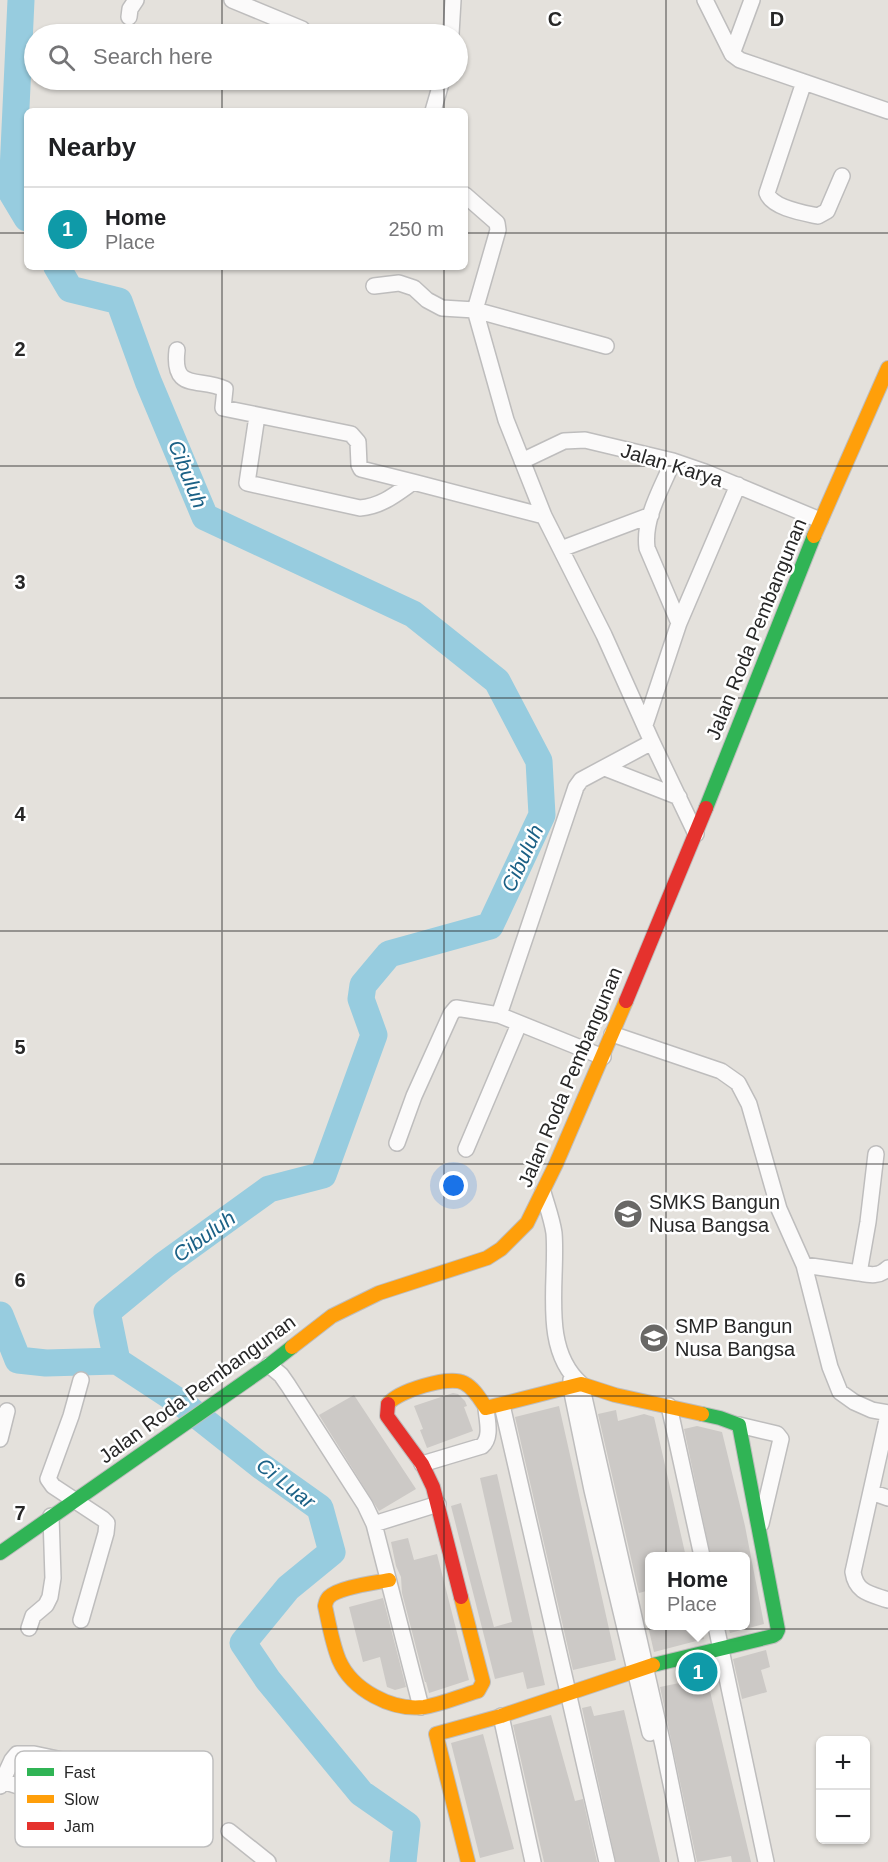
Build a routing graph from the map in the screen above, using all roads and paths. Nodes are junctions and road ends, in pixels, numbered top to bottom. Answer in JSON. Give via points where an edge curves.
{"nodes":[{"id":1,"x":136,"y":0,"type":"edge"},
{"id":2,"x":232,"y":0,"type":"edge"},
{"id":3,"x":453,"y":0,"type":"edge"},
{"id":4,"x":705,"y":0,"type":"edge"},
{"id":5,"x":752,"y":0,"type":"edge"},
{"id":6,"x":129,"y":17,"type":"dead end"},
{"id":7,"x":290,"y":24,"type":"edge"},
{"id":8,"x":452,"y":24,"type":"edge"},
{"id":9,"x":732,"y":54,"type":"junction"},
{"id":10,"x":804,"y":82,"type":"junction"},
{"id":11,"x":438,"y":90,"type":"edge"},
{"id":12,"x":434,"y":108,"type":"edge"},
{"id":13,"x":888,"y":111,"type":"edge"},
{"id":14,"x":842,"y":176,"type":"dead end"},
{"id":15,"x":468,"y":198,"type":"edge"},
{"id":16,"x":374,"y":286,"type":"dead end"},
{"id":17,"x":475,"y":310,"type":"junction"},
{"id":18,"x":606,"y":346,"type":"dead end"},
{"id":19,"x":177,"y":350,"type":"dead end"},
{"id":20,"x":888,"y":368,"type":"edge"},
{"id":21,"x":257,"y":416,"type":"junction"},
{"id":22,"x":522,"y":460,"type":"junction"},
{"id":23,"x":673,"y":461,"type":"junction"},
{"id":24,"x":413,"y":482,"type":"junction"},
{"id":25,"x":738,"y":485,"type":"junction"},
{"id":26,"x":651,"y":515,"type":"junction"},
{"id":27,"x":544,"y":516,"type":"junction"},
{"id":28,"x":820,"y":520,"type":"junction"},
{"id":29,"x":561,"y":549,"type":"junction"},
{"id":30,"x":680,"y":623,"type":"junction"},
{"id":31,"x":645,"y":725,"type":"junction"},
{"id":32,"x":652,"y":742,"type":"junction"},
{"id":33,"x":604,"y":768,"type":"junction"},
{"id":34,"x":679,"y":797,"type":"junction"},
{"id":35,"x":696,"y":834,"type":"junction"},
{"id":36,"x":499,"y":1015,"type":"junction"},
{"id":37,"x":519,"y":1024,"type":"junction"},
{"id":38,"x":612,"y":1034,"type":"junction"},
{"id":39,"x":603,"y":1057,"type":"junction"},
{"id":40,"x":397,"y":1143,"type":"dead end"},
{"id":41,"x":466,"y":1149,"type":"dead end"},
{"id":42,"x":876,"y":1154,"type":"dead end"},
{"id":43,"x":543,"y":1192,"type":"junction"},
{"id":44,"x":804,"y":1266,"type":"junction"},
{"id":45,"x":888,"y":1268,"type":"edge"},
{"id":46,"x":858,"y":1273,"type":"junction"},
{"id":47,"x":269,"y":1365,"type":"junction"},
{"id":48,"x":81,"y":1380,"type":"dead end"},
{"id":49,"x":574,"y":1382,"type":"junction"},
{"id":50,"x":502,"y":1405,"type":"junction"},
{"id":51,"x":669,"y":1406,"type":"junction"},
{"id":52,"x":486,"y":1408,"type":"junction"},
{"id":53,"x":7,"y":1411,"type":"dead end"},
{"id":54,"x":888,"y":1414,"type":"edge"},
{"id":55,"x":739,"y":1425,"type":"junction"},
{"id":56,"x":0,"y":1439,"type":"edge"},
{"id":57,"x":422,"y":1464,"type":"junction"},
{"id":58,"x":871,"y":1492,"type":"junction"},
{"id":59,"x":888,"y":1498,"type":"edge"},
{"id":60,"x":74,"y":1501,"type":"junction"},
{"id":61,"x":438,"y":1504,"type":"junction"},
{"id":62,"x":51,"y":1516,"type":"junction"},
{"id":63,"x":374,"y":1524,"type":"junction"},
{"id":64,"x":760,"y":1529,"type":"junction"},
{"id":65,"x":1,"y":1550,"type":"edge"},
{"id":66,"x":701,"y":1552,"type":"edge"},
{"id":67,"x":389,"y":1580,"type":"junction"},
{"id":68,"x":888,"y":1600,"type":"edge"},
{"id":69,"x":81,"y":1620,"type":"dead end"},
{"id":70,"x":29,"y":1628,"type":"dead end"},
{"id":71,"x":717,"y":1630,"type":"edge"},
{"id":72,"x":720,"y":1649,"type":"junction"},
{"id":73,"x":640,"y":1669,"type":"junction"},
{"id":74,"x":567,"y":1694,"type":"junction"},
{"id":75,"x":421,"y":1707,"type":"junction"},
{"id":76,"x":501,"y":1716,"type":"junction"},
{"id":77,"x":15,"y":1756,"type":"edge"},
{"id":78,"x":1,"y":1782,"type":"edge"},
{"id":79,"x":229,"y":1831,"type":"dead end"},
{"id":80,"x":267,"y":1862,"type":"edge"},
{"id":81,"x":468,"y":1862,"type":"edge"},
{"id":82,"x":533,"y":1862,"type":"edge"},
{"id":83,"x":607,"y":1862,"type":"edge"},
{"id":84,"x":677,"y":1862,"type":"edge"},
{"id":85,"x":687,"y":1862,"type":"edge"},
{"id":86,"x":766,"y":1862,"type":"edge"}],
"edges":[{"from":1,"to":6,"type":"street"},
{"from":2,"to":7,"type":"street"},
{"from":3,"to":8,"type":"street"},
{"from":4,"to":9,"type":"street"},
{"from":5,"to":9,"type":"street"},
{"from":9,"to":10,"type":"street","via":[[746,63]]},
{"from":10,"to":13,"type":"street"},
{"from":10,"to":14,"type":"street","via":[[768,197],[774,203],[818,216],[827,211]]},
{"from":11,"to":12,"type":"street"},
{"from":15,"to":17,"type":"street","via":[[497,223],[498,230]]},
{"from":16,"to":17,"type":"street","via":[[399,283],[414,288],[442,308]]},
{"from":17,"to":18,"type":"street"},
{"from":17,"to":22,"type":"street","via":[[506,420]]},
{"from":19,"to":21,"type":"street","via":[[177,370],[181,376],[188,381],[223,387],[223,408]]},
{"from":20,"to":28,"type":"street","name":"Jalan Roda Pembangunan"},
{"from":21,"to":24,"type":"street","via":[[351,434],[358,442],[361,469]]},
{"from":21,"to":24,"type":"street","via":[[247,483],[360,508],[381,503]]},
{"from":22,"to":23,"type":"street","name":"Jalan Karya","via":[[564,441],[585,440]]},
{"from":22,"to":27,"type":"street"},
{"from":23,"to":25,"type":"street","name":"Jalan Karya"},
{"from":23,"to":26,"type":"street"},
{"from":24,"to":27,"type":"street"},
{"from":25,"to":28,"type":"street","name":"Jalan Karya"},
{"from":25,"to":30,"type":"street"},
{"from":26,"to":29,"type":"street"},
{"from":26,"to":30,"type":"street","via":[[646,548]]},
{"from":27,"to":29,"type":"street"},
{"from":28,"to":35,"type":"street","name":"Jalan Roda Pembangunan"},
{"from":29,"to":31,"type":"street"},
{"from":30,"to":31,"type":"street"},
{"from":31,"to":32,"type":"street"},
{"from":32,"to":33,"type":"street"},
{"from":32,"to":34,"type":"street"},
{"from":33,"to":34,"type":"street"},
{"from":33,"to":36,"type":"street","via":[[576,786]]},
{"from":34,"to":35,"type":"street"},
{"from":35,"to":38,"type":"street","name":"Jalan Roda Pembangunan"},
{"from":36,"to":37,"type":"street"},
{"from":36,"to":40,"type":"street","via":[[454,1010]]},
{"from":37,"to":39,"type":"street"},
{"from":37,"to":41,"type":"street"},
{"from":38,"to":39,"type":"street","name":"Jalan Roda Pembangunan"},
{"from":38,"to":44,"type":"street","via":[[721,1071],[738,1083],[750,1104],[779,1209]]},
{"from":39,"to":43,"type":"street","name":"Jalan Roda Pembangunan"},
{"from":42,"to":46,"type":"street"},
{"from":43,"to":47,"type":"street","name":"Jalan Roda Pembangunan","via":[[527,1222],[487,1258],[380,1293],[351,1307],[320,1325]]},
{"from":43,"to":49,"type":"street","via":[[554,1235],[553,1316],[560,1353]]},
{"from":44,"to":46,"type":"street"},
{"from":44,"to":54,"type":"street","via":[[840,1392],[854,1402]]},
{"from":45,"to":46,"type":"street","via":[[873,1275]]},
{"from":47,"to":60,"type":"street","name":"Jalan Roda Pembangunan"},
{"from":47,"to":63,"type":"street","via":[[288,1385]]},
{"from":48,"to":60,"type":"street","via":[[48,1479]]},
{"from":49,"to":50,"type":"street"},
{"from":49,"to":51,"type":"street"},
{"from":49,"to":73,"type":"street"},
{"from":50,"to":52,"type":"street"},
{"from":50,"to":74,"type":"street"},
{"from":51,"to":55,"type":"street"},
{"from":51,"to":66,"type":"street"},
{"from":52,"to":57,"type":"street","via":[[488,1436],[482,1446]]},
{"from":52,"to":57,"type":"street","via":[[470,1386],[460,1380],[392,1399],[387,1416]]},
{"from":53,"to":56,"type":"street"},
{"from":54,"to":58,"type":"street"},
{"from":55,"to":64,"type":"street"},
{"from":55,"to":64,"type":"street","via":[[777,1434],[781,1439]]},
{"from":57,"to":61,"type":"street"},
{"from":58,"to":59,"type":"street"},
{"from":58,"to":68,"type":"street","via":[[854,1580],[863,1591]]},
{"from":60,"to":62,"type":"street","name":"Jalan Roda Pembangunan"},
{"from":60,"to":69,"type":"street","via":[[103,1519],[107,1527]]},
{"from":61,"to":63,"type":"street"},
{"from":61,"to":75,"type":"street","via":[[483,1682],[478,1691]]},
{"from":62,"to":65,"type":"street","name":"Jalan Roda Pembangunan"},
{"from":62,"to":70,"type":"street","via":[[50,1597],[33,1616]]},
{"from":63,"to":67,"type":"street"},
{"from":64,"to":72,"type":"street","via":[[778,1632]]},
{"from":67,"to":75,"type":"street"},
{"from":67,"to":75,"type":"street","via":[[330,1596],[327,1615],[340,1664],[348,1675],[361,1687],[393,1703]]},
{"from":71,"to":72,"type":"street"},
{"from":72,"to":73,"type":"street"},
{"from":72,"to":86,"type":"street"},
{"from":73,"to":74,"type":"street"},
{"from":73,"to":84,"type":"street"},
{"from":73,"to":85,"type":"street","via":[[663,1745]]},
{"from":74,"to":76,"type":"street"},
{"from":74,"to":83,"type":"street"},
{"from":76,"to":81,"type":"street","via":[[436,1734]]},
{"from":76,"to":82,"type":"street"},
{"from":77,"to":78,"type":"street"},
{"from":79,"to":80,"type":"street"}]}
